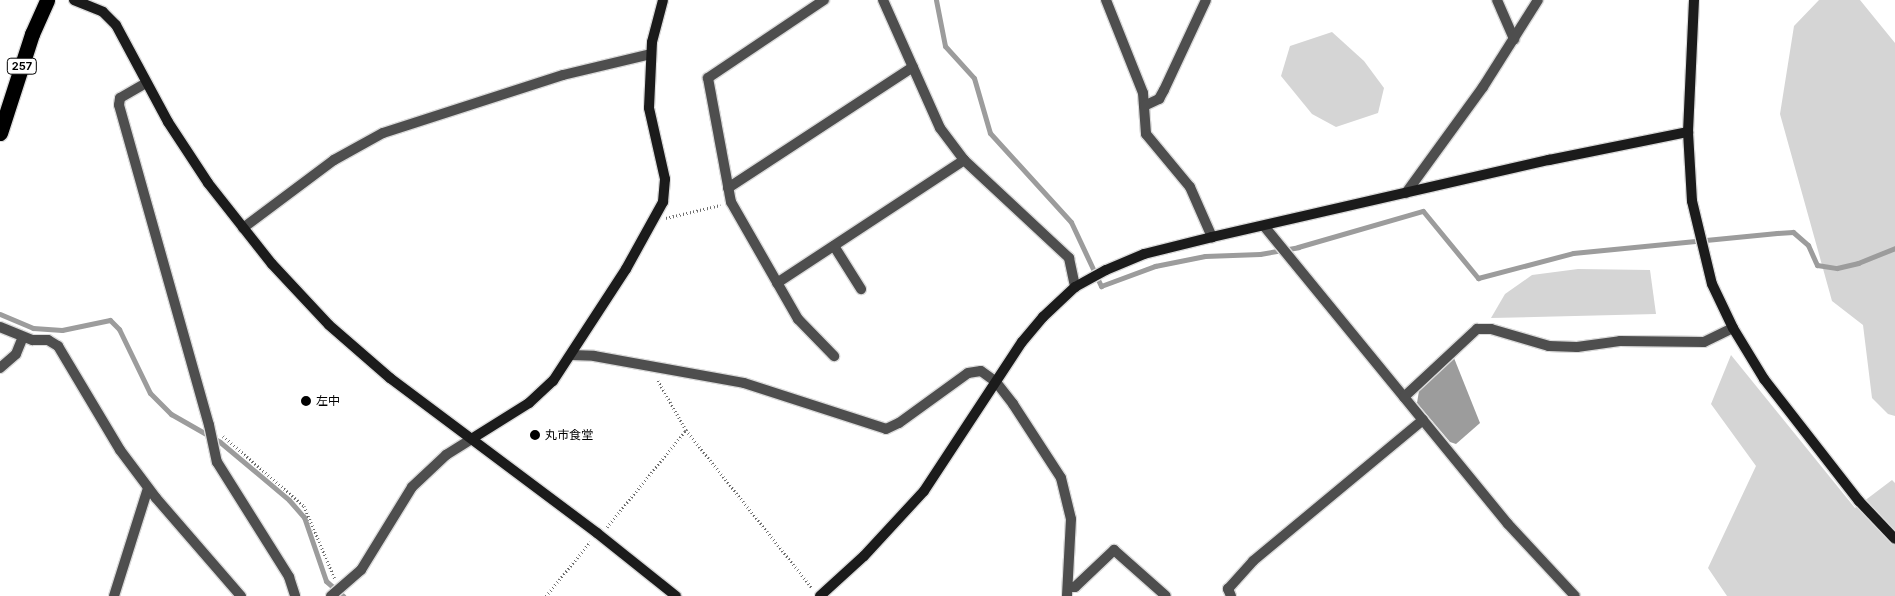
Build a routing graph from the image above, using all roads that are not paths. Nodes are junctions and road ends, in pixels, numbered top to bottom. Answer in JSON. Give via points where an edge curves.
{"nodes":[{"id":1,"x":47,"y":0,"type":"edge"},
{"id":2,"x":74,"y":0,"type":"edge"},
{"id":3,"x":663,"y":0,"type":"edge"},
{"id":4,"x":824,"y":0,"type":"edge"},
{"id":5,"x":884,"y":0,"type":"edge"},
{"id":6,"x":1106,"y":0,"type":"edge"},
{"id":7,"x":1206,"y":0,"type":"edge"},
{"id":8,"x":1497,"y":0,"type":"edge"},
{"id":9,"x":1538,"y":0,"type":"edge"},
{"id":10,"x":1694,"y":0,"type":"edge"},
{"id":11,"x":1514,"y":39,"type":"junction"},
{"id":12,"x":651,"y":54,"type":"junction"},
{"id":13,"x":913,"y":67,"type":"junction"},
{"id":14,"x":146,"y":83,"type":"junction"},
{"id":15,"x":1144,"y":106,"type":"junction"},
{"id":16,"x":1688,"y":132,"type":"junction"},
{"id":17,"x":0,"y":133,"type":"edge"},
{"id":18,"x":964,"y":160,"type":"junction"},
{"id":19,"x":728,"y":188,"type":"junction"},
{"id":20,"x":1406,"y":194,"type":"junction"},
{"id":21,"x":1264,"y":226,"type":"junction"},
{"id":22,"x":243,"y":228,"type":"junction"},
{"id":23,"x":1212,"y":237,"type":"junction"},
{"id":24,"x":834,"y":246,"type":"junction"},
{"id":25,"x":778,"y":283,"type":"junction"},
{"id":26,"x":1075,"y":287,"type":"junction"},
{"id":27,"x":861,"y":289,"type":"dead end"},
{"id":28,"x":0,"y":327,"type":"edge"},
{"id":29,"x":1732,"y":328,"type":"junction"},
{"id":30,"x":24,"y":337,"type":"junction"},
{"id":31,"x":571,"y":355,"type":"junction"},
{"id":32,"x":834,"y":356,"type":"dead end"},
{"id":33,"x":0,"y":368,"type":"edge"},
{"id":34,"x":996,"y":382,"type":"junction"},
{"id":35,"x":1404,"y":397,"type":"junction"},
{"id":36,"x":1423,"y":420,"type":"junction"},
{"id":37,"x":473,"y":438,"type":"junction"},
{"id":38,"x":148,"y":488,"type":"junction"},
{"id":39,"x":1895,"y":539,"type":"edge"},
{"id":40,"x":1068,"y":591,"type":"edge"},
{"id":41,"x":1230,"y":592,"type":"edge"},
{"id":42,"x":114,"y":596,"type":"edge"},
{"id":43,"x":241,"y":596,"type":"edge"},
{"id":44,"x":295,"y":596,"type":"edge"},
{"id":45,"x":331,"y":596,"type":"edge"},
{"id":46,"x":676,"y":596,"type":"edge"},
{"id":47,"x":819,"y":596,"type":"edge"},
{"id":48,"x":1166,"y":596,"type":"edge"},
{"id":49,"x":1220,"y":596,"type":"edge"},
{"id":50,"x":1574,"y":596,"type":"edge"}],
"edges":[{"from":1,"to":17,"type":"highway","number":"257","via":[[32,34]]},
{"from":2,"to":14,"type":"street","via":[[103,12],[116,25]]},
{"from":3,"to":12,"type":"street"},
{"from":4,"to":19,"type":"street","via":[[708,78]]},
{"from":5,"to":13,"type":"street"},
{"from":6,"to":15,"type":"street","via":[[1143,93]]},
{"from":7,"to":15,"type":"street","via":[[1164,90],[1158,99]]},
{"from":8,"to":11,"type":"street"},
{"from":9,"to":11,"type":"street"},
{"from":10,"to":16,"type":"street"},
{"from":11,"to":20,"type":"street"},
{"from":12,"to":22,"type":"street","via":[[563,75],[383,133],[334,160]]},
{"from":12,"to":31,"type":"street","via":[[649,108],[665,179],[663,202]]},
{"from":13,"to":18,"type":"street","via":[[940,128]]},
{"from":13,"to":19,"type":"street"},
{"from":14,"to":22,"type":"street","via":[[208,183]]},
{"from":14,"to":44,"type":"street","via":[[120,98],[119,105],[219,469],[285,570]]},
{"from":15,"to":23,"type":"street","via":[[1146,134],[1190,187]]},
{"from":16,"to":20,"type":"street","via":[[1548,160]]},
{"from":16,"to":29,"type":"street","via":[[1697,231],[1712,284]]},
{"from":18,"to":24,"type":"street"},
{"from":18,"to":26,"type":"street","via":[[1069,258]]},
{"from":19,"to":25,"type":"street","via":[[731,202]]},
{"from":20,"to":21,"type":"street"},
{"from":21,"to":23,"type":"street"},
{"from":21,"to":35,"type":"street"},
{"from":22,"to":37,"type":"street","via":[[329,325],[390,378]]},
{"from":23,"to":26,"type":"street","via":[[1144,254]]},
{"from":24,"to":25,"type":"street"},
{"from":24,"to":27,"type":"street"},
{"from":25,"to":32,"type":"street","via":[[798,319]]},
{"from":26,"to":34,"type":"street","via":[[1038,323]]},
{"from":28,"to":30,"type":"street"},
{"from":29,"to":35,"type":"street","via":[[1704,342],[1620,341],[1577,348],[1549,346],[1490,329],[1477,329]]},
{"from":29,"to":39,"type":"street","via":[[1764,379],[1806,434],[1859,501]]},
{"from":30,"to":33,"type":"street","via":[[16,354]]},
{"from":30,"to":38,"type":"street","via":[[48,340],[58,346],[120,450]]},
{"from":31,"to":34,"type":"street","via":[[744,383],[886,429],[974,370]]},
{"from":31,"to":37,"type":"street","via":[[553,381],[529,403]]},
{"from":34,"to":40,"type":"street","via":[[1061,478],[1071,520]]},
{"from":34,"to":47,"type":"street","via":[[924,491],[864,556]]},
{"from":35,"to":36,"type":"street"},
{"from":36,"to":41,"type":"street","via":[[1253,561]]},
{"from":36,"to":50,"type":"street","via":[[1508,524]]},
{"from":37,"to":45,"type":"street","via":[[446,455],[412,487],[361,570]]},
{"from":37,"to":46,"type":"street"},
{"from":38,"to":42,"type":"street"},
{"from":38,"to":43,"type":"street"},
{"from":40,"to":48,"type":"street","via":[[1114,550]]},
{"from":41,"to":49,"type":"street"}]}
